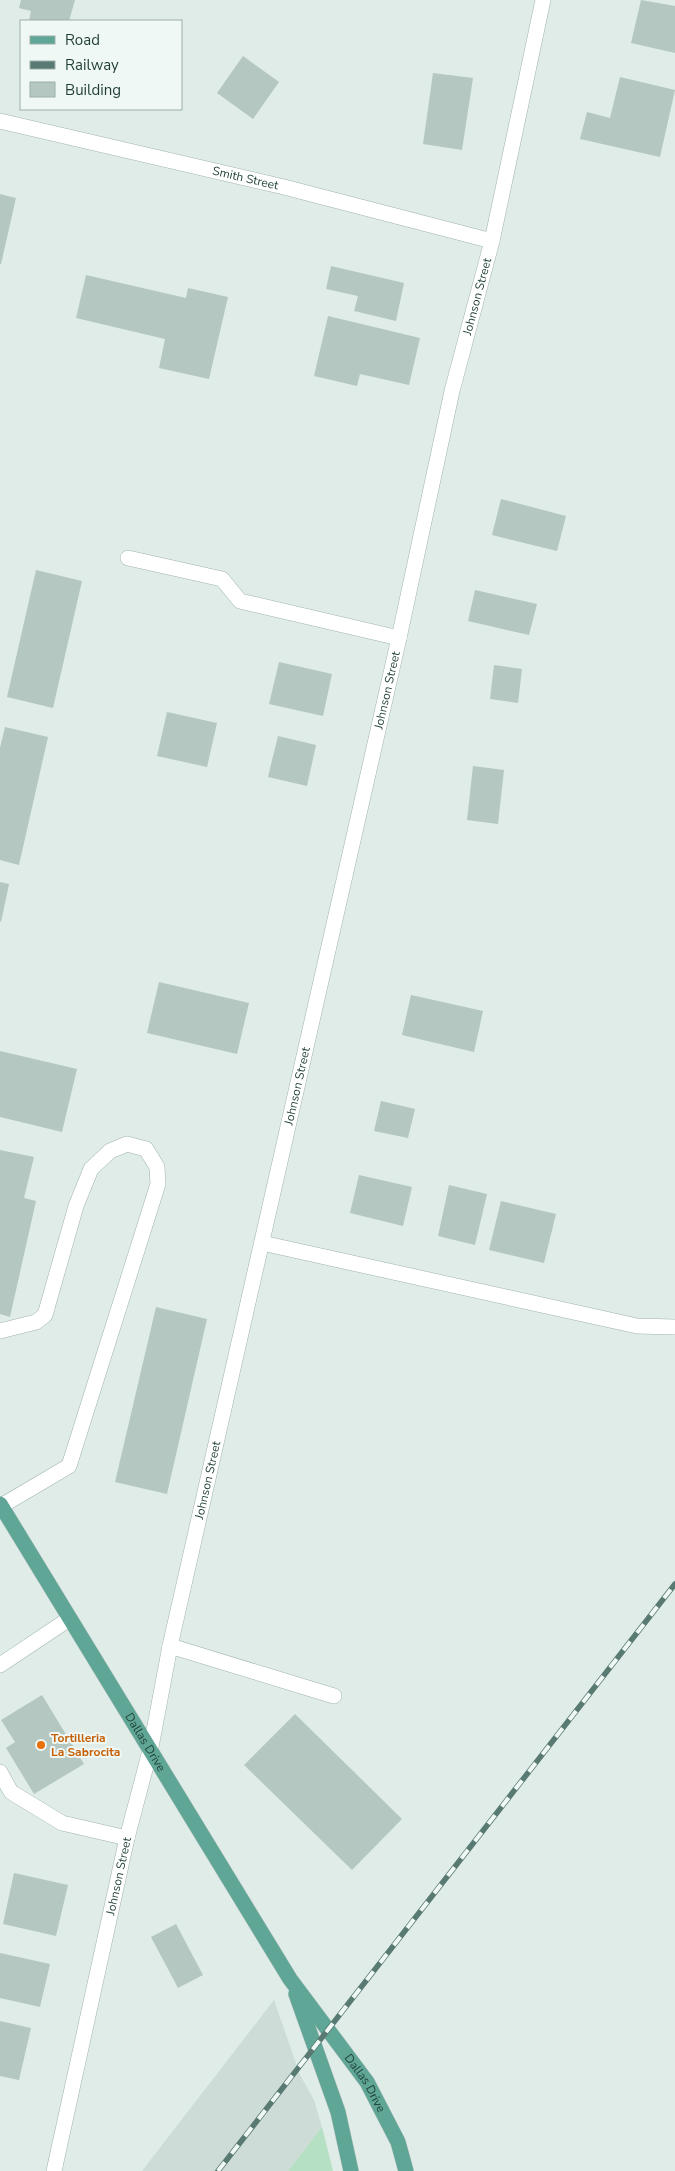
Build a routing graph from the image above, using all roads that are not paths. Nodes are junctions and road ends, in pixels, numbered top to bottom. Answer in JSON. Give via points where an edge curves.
{"nodes":[{"id":1,"x":543,"y":0,"type":"edge"},
{"id":2,"x":0,"y":121,"type":"edge"},
{"id":3,"x":492,"y":240,"type":"junction"},
{"id":4,"x":128,"y":558,"type":"dead end"},
{"id":5,"x":399,"y":638,"type":"junction"},
{"id":6,"x":262,"y":1242,"type":"junction"},
{"id":7,"x":675,"y":1327,"type":"edge"},
{"id":8,"x":0,"y":1331,"type":"edge"},
{"id":9,"x":1,"y":1505,"type":"edge"},
{"id":10,"x":70,"y":1619,"type":"junction"},
{"id":11,"x":170,"y":1646,"type":"junction"},
{"id":12,"x":0,"y":1665,"type":"edge"},
{"id":13,"x":334,"y":1696,"type":"dead end"},
{"id":14,"x":151,"y":1748,"type":"junction"},
{"id":15,"x":0,"y":1772,"type":"edge"},
{"id":16,"x":127,"y":1838,"type":"junction"},
{"id":17,"x":290,"y":1979,"type":"junction"},
{"id":18,"x":54,"y":2171,"type":"edge"},
{"id":19,"x":351,"y":2171,"type":"edge"},
{"id":20,"x":406,"y":2171,"type":"edge"}],
"edges":[{"from":1,"to":3,"type":"street","name":"Johnson Street"},
{"from":2,"to":3,"type":"street","name":"Smith Street","via":[[284,187]]},
{"from":3,"to":5,"type":"street","name":"Johnson Street","via":[[452,391]]},
{"from":4,"to":5,"type":"street","via":[[222,579],[240,601]]},
{"from":5,"to":6,"type":"street","name":"Johnson Street"},
{"from":6,"to":7,"type":"street","via":[[637,1326]]},
{"from":6,"to":11,"type":"street","name":"Johnson Street"},
{"from":8,"to":9,"type":"street","via":[[36,1322],[45,1316],[76,1206],[90,1169],[110,1151],[127,1144],[146,1149],[157,1167],[158,1184],[69,1466]]},
{"from":9,"to":10,"type":"main road","name":"Dallas Drive"},
{"from":10,"to":12,"type":"street"},
{"from":10,"to":14,"type":"main road","name":"Dallas Drive"},
{"from":11,"to":13,"type":"street"},
{"from":11,"to":14,"type":"street","name":"Johnson Street"},
{"from":14,"to":16,"type":"street","name":"Johnson Street"},
{"from":14,"to":17,"type":"main road","name":"Dallas Drive"},
{"from":15,"to":16,"type":"street","via":[[11,1792],[62,1823]]},
{"from":16,"to":18,"type":"street","name":"Johnson Street"},
{"from":17,"to":19,"type":"main road","name":"Dallas Drive","via":[[338,2112]]},
{"from":17,"to":20,"type":"main road","name":"Dallas Drive","via":[[366,2082],[398,2142]]}]}
